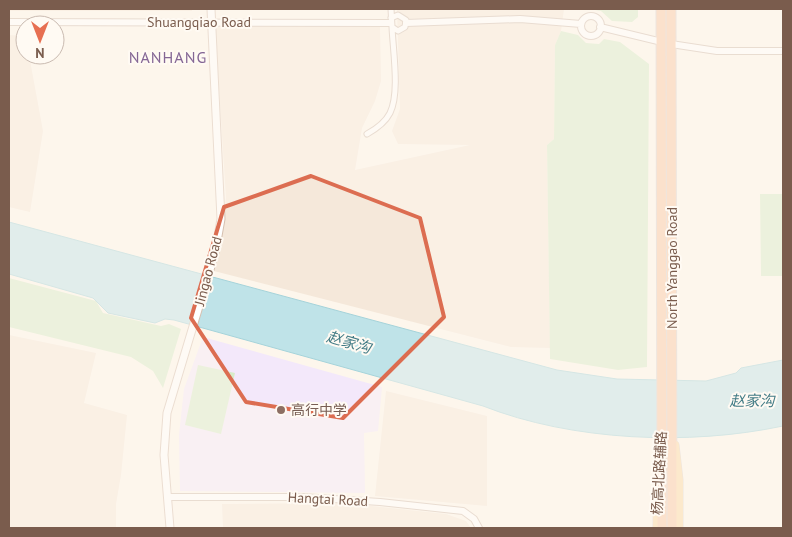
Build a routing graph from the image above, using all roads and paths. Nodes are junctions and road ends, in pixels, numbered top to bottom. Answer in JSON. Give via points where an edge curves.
{"nodes":[{"id":1,"x":211,"y":9,"type":"edge"},
{"id":2,"x":391,"y":9,"type":"edge"},
{"id":3,"x":662,"y":9,"type":"edge"},
{"id":4,"x":671,"y":9,"type":"edge"},
{"id":5,"x":9,"y":22,"type":"edge"},
{"id":6,"x":212,"y":22,"type":"junction"},
{"id":7,"x":406,"y":22,"type":"junction"},
{"id":8,"x":391,"y":23,"type":"junction"},
{"id":9,"x":580,"y":24,"type":"junction"},
{"id":10,"x":600,"y":27,"type":"junction"},
{"id":11,"x":666,"y":43,"type":"junction"},
{"id":12,"x":783,"y":51,"type":"edge"},
{"id":13,"x":367,"y":134,"type":"dead end"},
{"id":14,"x":662,"y":419,"type":"junction"},
{"id":15,"x":672,"y":419,"type":"junction"},
{"id":16,"x":168,"y":497,"type":"junction"},
{"id":17,"x":170,"y":528,"type":"edge"},
{"id":18,"x":479,"y":528,"type":"edge"},
{"id":19,"x":656,"y":528,"type":"edge"},
{"id":20,"x":662,"y":528,"type":"edge"},
{"id":21,"x":672,"y":528,"type":"edge"},
{"id":22,"x":679,"y":528,"type":"edge"}],
"edges":[{"from":1,"to":6,"type":"main road","name":"Jingao Road"},
{"from":2,"to":8,"type":"street"},
{"from":3,"to":11,"type":"highway","name":"North Yanggao Road"},
{"from":4,"to":11,"type":"highway","name":"North Yanggao Road"},
{"from":5,"to":6,"type":"street","name":"Shuangqiao Road"},
{"from":6,"to":8,"type":"street","name":"Shuangqiao Road"},
{"from":6,"to":16,"type":"main road","name":"Jingao Road","via":[[221,199],[215,253],[170,399],[165,441]]},
{"from":7,"to":8,"type":"street","via":[[400,15]]},
{"from":7,"to":8,"type":"street","via":[[401,30]]},
{"from":7,"to":9,"type":"street","via":[[520,19]]},
{"from":8,"to":13,"type":"street","via":[[393,106],[384,122]]},
{"from":9,"to":10,"type":"street","via":[[592,16],[598,19]]},
{"from":9,"to":10,"type":"street","via":[[589,36],[598,33]]},
{"from":10,"to":11,"type":"street"},
{"from":11,"to":12,"type":"street","via":[[724,51]]},
{"from":11,"to":14,"type":"highway","name":"North Yanggao Road"},
{"from":11,"to":15,"type":"highway","name":"North Yanggao Road","via":[[672,231]]},
{"from":14,"to":19,"type":"main road","name":"杨高北路辅路","via":[[656,480]]},
{"from":14,"to":20,"type":"highway","name":"North Yanggao Road"},
{"from":15,"to":21,"type":"highway","name":"North Yanggao Road"},
{"from":15,"to":22,"type":"main road","name":"杨高北路辅路","via":[[679,480]]},
{"from":16,"to":17,"type":"main road","name":"Jingao Road"},
{"from":16,"to":18,"type":"street","name":"Hangtai Road","via":[[295,497],[380,502],[463,511],[474,519]]}]}
